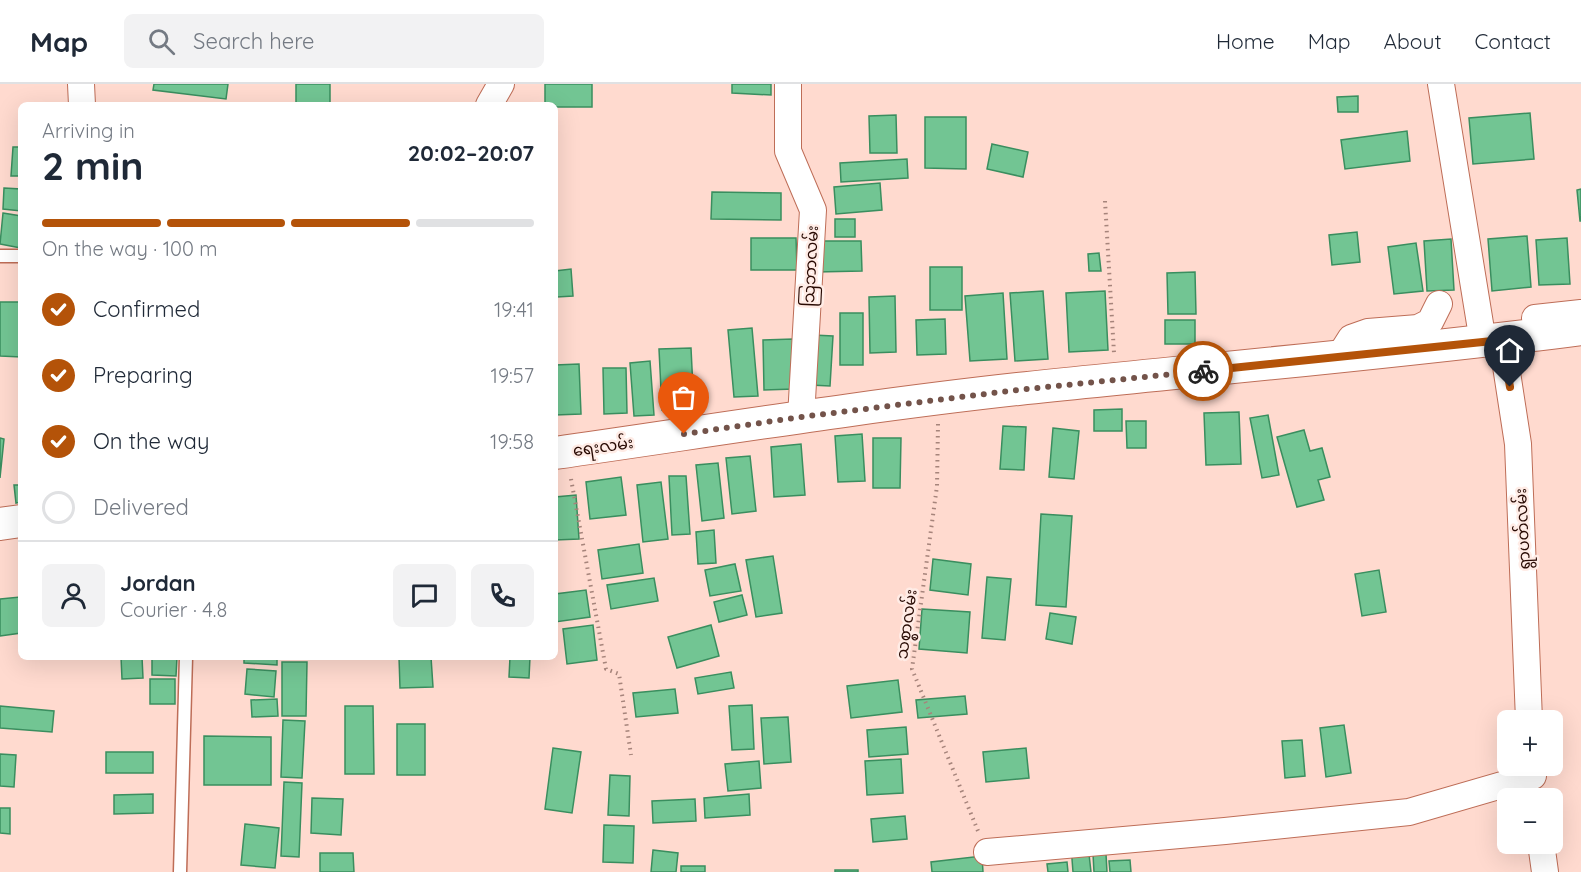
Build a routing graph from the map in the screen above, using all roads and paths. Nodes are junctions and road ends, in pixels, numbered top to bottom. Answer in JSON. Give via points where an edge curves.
{"nodes":[{"id":1,"x":81,"y":84,"type":"edge"},
{"id":2,"x":501,"y":84,"type":"edge"},
{"id":3,"x":788,"y":84,"type":"edge"},
{"id":4,"x":1441,"y":84,"type":"edge"},
{"id":5,"x":82,"y":102,"type":"edge"},
{"id":6,"x":491,"y":102,"type":"edge"},
{"id":7,"x":1104,"y":201,"type":"dead end"},
{"id":8,"x":0,"y":256,"type":"edge"},
{"id":9,"x":18,"y":256,"type":"edge"},
{"id":10,"x":1439,"y":304,"type":"dead end"},
{"id":11,"x":1581,"y":314,"type":"edge"},
{"id":12,"x":1535,"y":318,"type":"dead end"},
{"id":13,"x":1581,"y":329,"type":"edge"},
{"id":14,"x":1493,"y":341,"type":"junction"},
{"id":15,"x":1340,"y":357,"type":"junction"},
{"id":16,"x":1116,"y":380,"type":"junction"},
{"id":17,"x":939,"y":399,"type":"junction"},
{"id":18,"x":801,"y":417,"type":"junction"},
{"id":19,"x":561,"y":452,"type":"edge"},
{"id":20,"x":18,"y":522,"type":"edge"},
{"id":21,"x":0,"y":524,"type":"edge"},
{"id":22,"x":186,"y":660,"type":"edge"},
{"id":23,"x":1529,"y":710,"type":"edge"},
{"id":24,"x":631,"y":755,"type":"dead end"},
{"id":25,"x":1533,"y":780,"type":"edge"},
{"id":26,"x":987,"y":852,"type":"joint"},
{"id":27,"x":1543,"y":854,"type":"edge"},
{"id":28,"x":180,"y":872,"type":"edge"},
{"id":29,"x":1545,"y":872,"type":"edge"}],
"edges":[{"from":1,"to":5,"type":"street"},
{"from":2,"to":6,"type":"street"},
{"from":3,"to":18,"type":"street","name":"သြဘာလမ်း","via":[[788,151],[813,210]]},
{"from":4,"to":14,"type":"street","name":"ရွာပတ်လမ်း"},
{"from":7,"to":16,"type":"path"},
{"from":8,"to":9,"type":"lane"},
{"from":10,"to":15,"type":"street","via":[[1430,322],[1418,328],[1368,332],[1351,338]]},
{"from":11,"to":12,"type":"street"},
{"from":13,"to":14,"type":"street","name":"ရေးလမ်း"},
{"from":14,"to":15,"type":"street","name":"ရေးလမ်း"},
{"from":14,"to":23,"type":"street","name":"ရွာပတ်လမ်း","via":[[1518,444]]},
{"from":15,"to":16,"type":"street","name":"ရေးလမ်း"},
{"from":16,"to":17,"type":"street","name":"ရေးလမ်း"},
{"from":17,"to":18,"type":"street","name":"ရေးလမ်း"},
{"from":17,"to":26,"type":"path","name":"သစ္စာလမ်း","via":[[937,486],[912,669]]},
{"from":18,"to":19,"type":"street","name":"ရေးလမ်း"},
{"from":19,"to":24,"type":"path","via":[[606,669],[619,674]]},
{"from":20,"to":21,"type":"street"},
{"from":22,"to":28,"type":"lane"},
{"from":25,"to":26,"type":"street","via":[[1409,812]]},
{"from":27,"to":29,"type":"street"}]}
